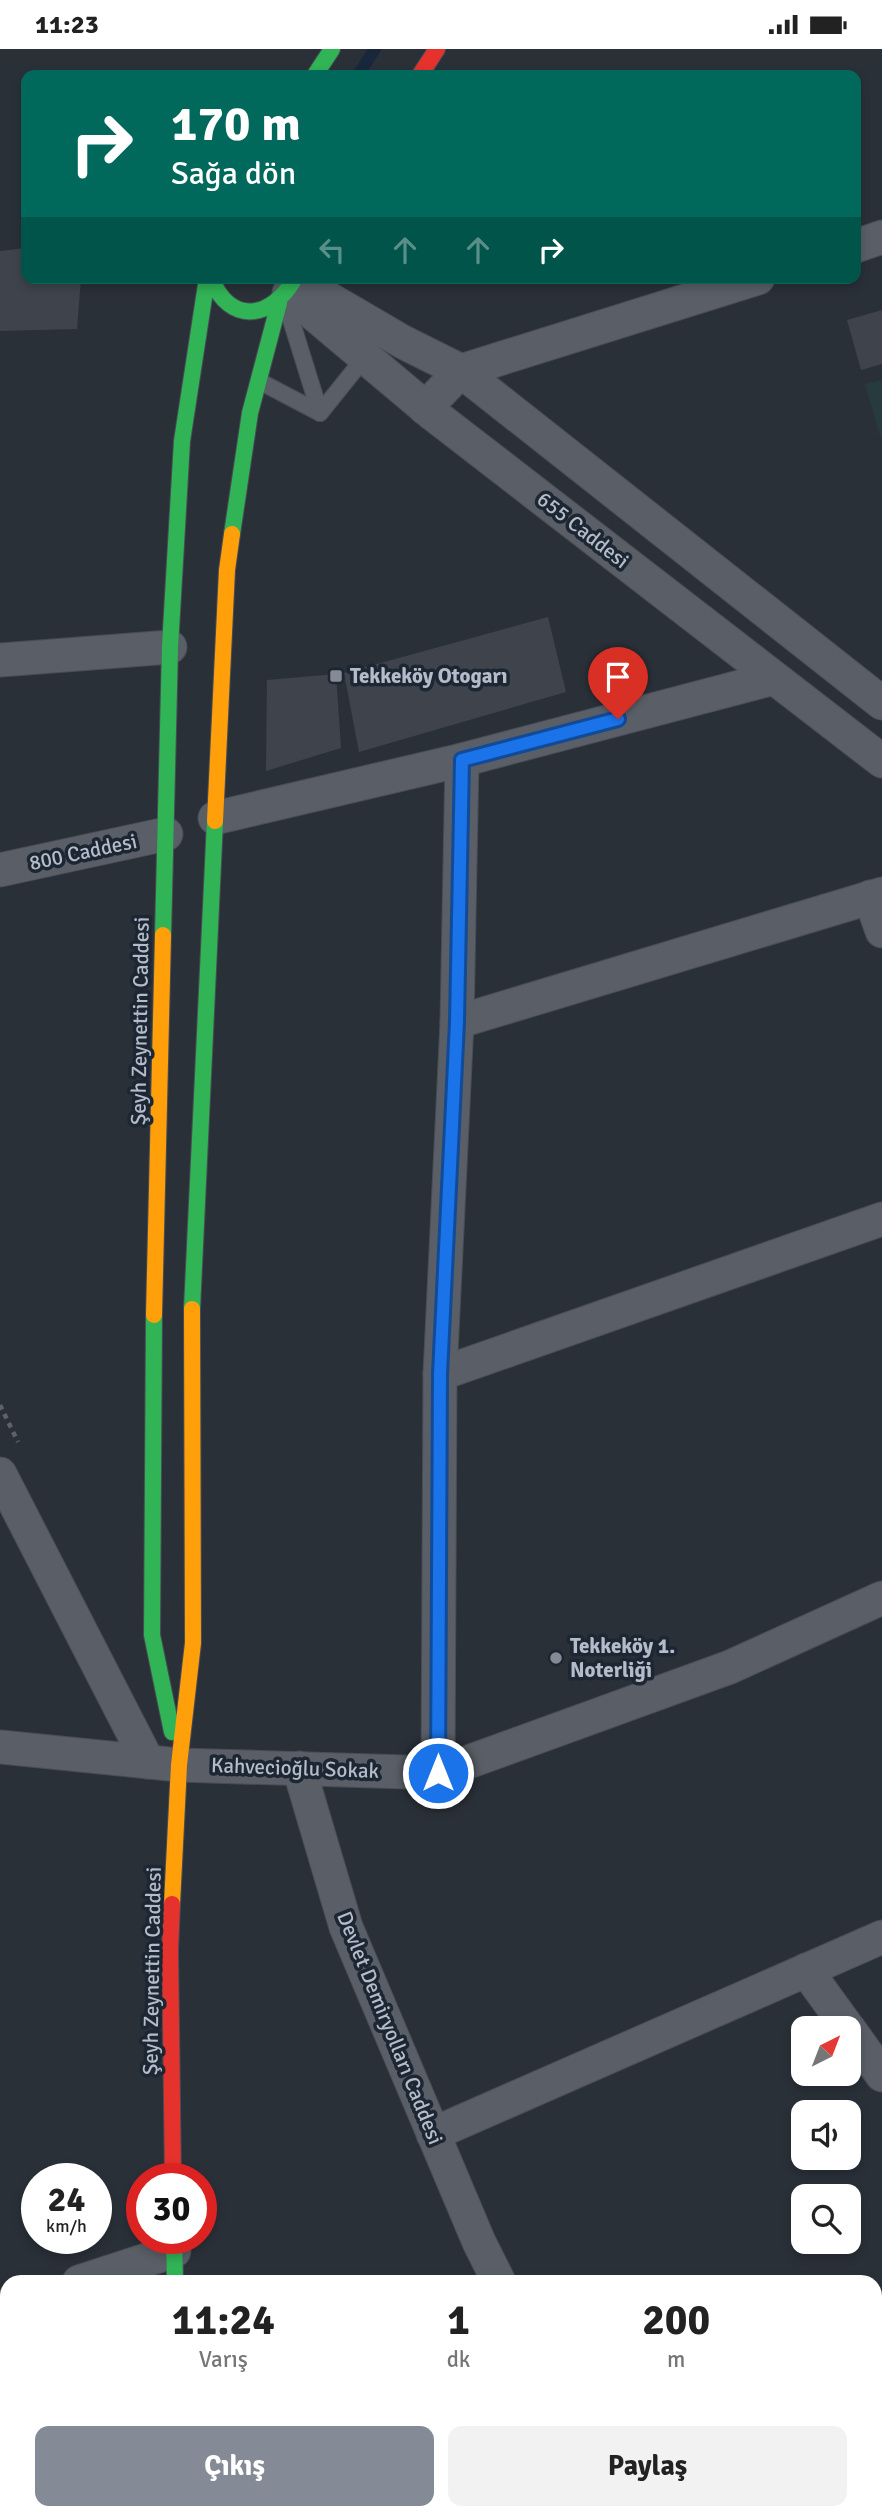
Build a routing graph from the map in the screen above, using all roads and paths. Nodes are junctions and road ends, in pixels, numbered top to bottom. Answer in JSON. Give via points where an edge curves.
{"nodes":[{"id":1,"x":332,"y":49,"type":"edge"},
{"id":2,"x":437,"y":49,"type":"edge"},
{"id":3,"x":318,"y":70,"type":"edge"},
{"id":4,"x":423,"y":70,"type":"edge"},
{"id":5,"x":882,"y":237,"type":"edge"},
{"id":6,"x":861,"y":244,"type":"edge"},
{"id":7,"x":208,"y":284,"type":"edge"},
{"id":8,"x":212,"y":284,"type":"edge"},
{"id":9,"x":739,"y":284,"type":"edge"},
{"id":10,"x":288,"y":290,"type":"edge"},
{"id":11,"x":365,"y":357,"type":"junction"},
{"id":12,"x":461,"y":371,"type":"junction"},
{"id":13,"x":258,"y":381,"type":"junction"},
{"id":14,"x":425,"y":408,"type":"junction"},
{"id":15,"x":320,"y":413,"type":"junction"},
{"id":16,"x":170,"y":647,"type":"junction"},
{"id":17,"x":0,"y":660,"type":"edge"},
{"id":18,"x":774,"y":678,"type":"junction"},
{"id":19,"x":882,"y":703,"type":"edge"},
{"id":20,"x":462,"y":760,"type":"junction"},
{"id":21,"x":882,"y":761,"type":"edge"},
{"id":22,"x":215,"y":818,"type":"junction"},
{"id":23,"x":166,"y":834,"type":"junction"},
{"id":24,"x":0,"y":870,"type":"edge"},
{"id":25,"x":876,"y":896,"type":"edge"},
{"id":26,"x":882,"y":931,"type":"edge"},
{"id":27,"x":457,"y":1022,"type":"junction"},
{"id":28,"x":882,"y":1219,"type":"edge"},
{"id":29,"x":440,"y":1374,"type":"junction"},
{"id":30,"x":0,"y":1474,"type":"edge"},
{"id":31,"x":882,"y":1598,"type":"edge"},
{"id":32,"x":0,"y":1747,"type":"edge"},
{"id":33,"x":164,"y":1764,"type":"junction"},
{"id":34,"x":299,"y":1768,"type":"junction"},
{"id":35,"x":438,"y":1773,"type":"junction"},
{"id":36,"x":882,"y":1937,"type":"edge"},
{"id":37,"x":806,"y":1971,"type":"junction"},
{"id":38,"x":839,"y":2016,"type":"edge"},
{"id":39,"x":861,"y":2047,"type":"edge"},
{"id":40,"x":882,"y":2075,"type":"edge"},
{"id":41,"x":433,"y":2134,"type":"junction"},
{"id":42,"x":173,"y":2163,"type":"edge"},
{"id":43,"x":174,"y":2257,"type":"edge"},
{"id":44,"x":106,"y":2275,"type":"edge"},
{"id":45,"x":496,"y":2275,"type":"edge"}],
"edges":[{"from":1,"to":3,"type":"main road"},
{"from":2,"to":4,"type":"main road"},
{"from":5,"to":6,"type":"street"},
{"from":7,"to":16,"type":"main road","name":"Şeyh Zeynettin Caddesi","via":[[182,441]]},
{"from":8,"to":10,"type":"main road","via":[[228,304],[254,312],[265,310]]},
{"from":9,"to":12,"type":"street"},
{"from":10,"to":11,"type":"street","name":"655 Caddesi"},
{"from":10,"to":12,"type":"street"},
{"from":10,"to":13,"type":"main road","name":"Şeyh Zeynettin Caddesi"},
{"from":10,"to":15,"type":"lane"},
{"from":11,"to":14,"type":"street","name":"655 Caddesi"},
{"from":11,"to":15,"type":"lane"},
{"from":12,"to":14,"type":"street"},
{"from":12,"to":19,"type":"street"},
{"from":13,"to":15,"type":"lane"},
{"from":13,"to":22,"type":"main road","name":"Şeyh Zeynettin Caddesi","via":[[227,569]]},
{"from":14,"to":18,"type":"street","name":"655 Caddesi"},
{"from":16,"to":17,"type":"street"},
{"from":16,"to":23,"type":"main road","name":"Şeyh Zeynettin Caddesi"},
{"from":18,"to":20,"type":"street"},
{"from":18,"to":21,"type":"street","name":"655 Caddesi"},
{"from":20,"to":22,"type":"street"},
{"from":20,"to":27,"type":"street"},
{"from":22,"to":33,"type":"main road","name":"Şeyh Zeynettin Caddesi","via":[[192,1314],[192,1643]]},
{"from":23,"to":24,"type":"street","name":"800 Caddesi"},
{"from":23,"to":33,"type":"main road","name":"Şeyh Zeynettin Caddesi","via":[[153,1327],[152,1635]]},
{"from":25,"to":26,"type":"street"},
{"from":25,"to":27,"type":"street"},
{"from":27,"to":29,"type":"street"},
{"from":28,"to":29,"type":"street"},
{"from":29,"to":35,"type":"street"},
{"from":30,"to":33,"type":"street"},
{"from":31,"to":35,"type":"street","name":"Kahvecioğlu Sokak","via":[[730,1667]]},
{"from":32,"to":33,"type":"street","name":"Kahvecioğlu Sokak"},
{"from":33,"to":34,"type":"street","name":"Kahvecioğlu Sokak"},
{"from":33,"to":42,"type":"main road","name":"Şeyh Zeynettin Caddesi"},
{"from":34,"to":35,"type":"street","name":"Kahvecioğlu Sokak"},
{"from":34,"to":41,"type":"street","name":"Devlet Demiryolları Caddesi","via":[[346,1927]]},
{"from":36,"to":37,"type":"street"},
{"from":37,"to":38,"type":"street"},
{"from":37,"to":41,"type":"street"},
{"from":39,"to":40,"type":"street"},
{"from":41,"to":45,"type":"street","name":"Devlet Demiryolları Caddesi"},
{"from":43,"to":44,"type":"street"}]}
